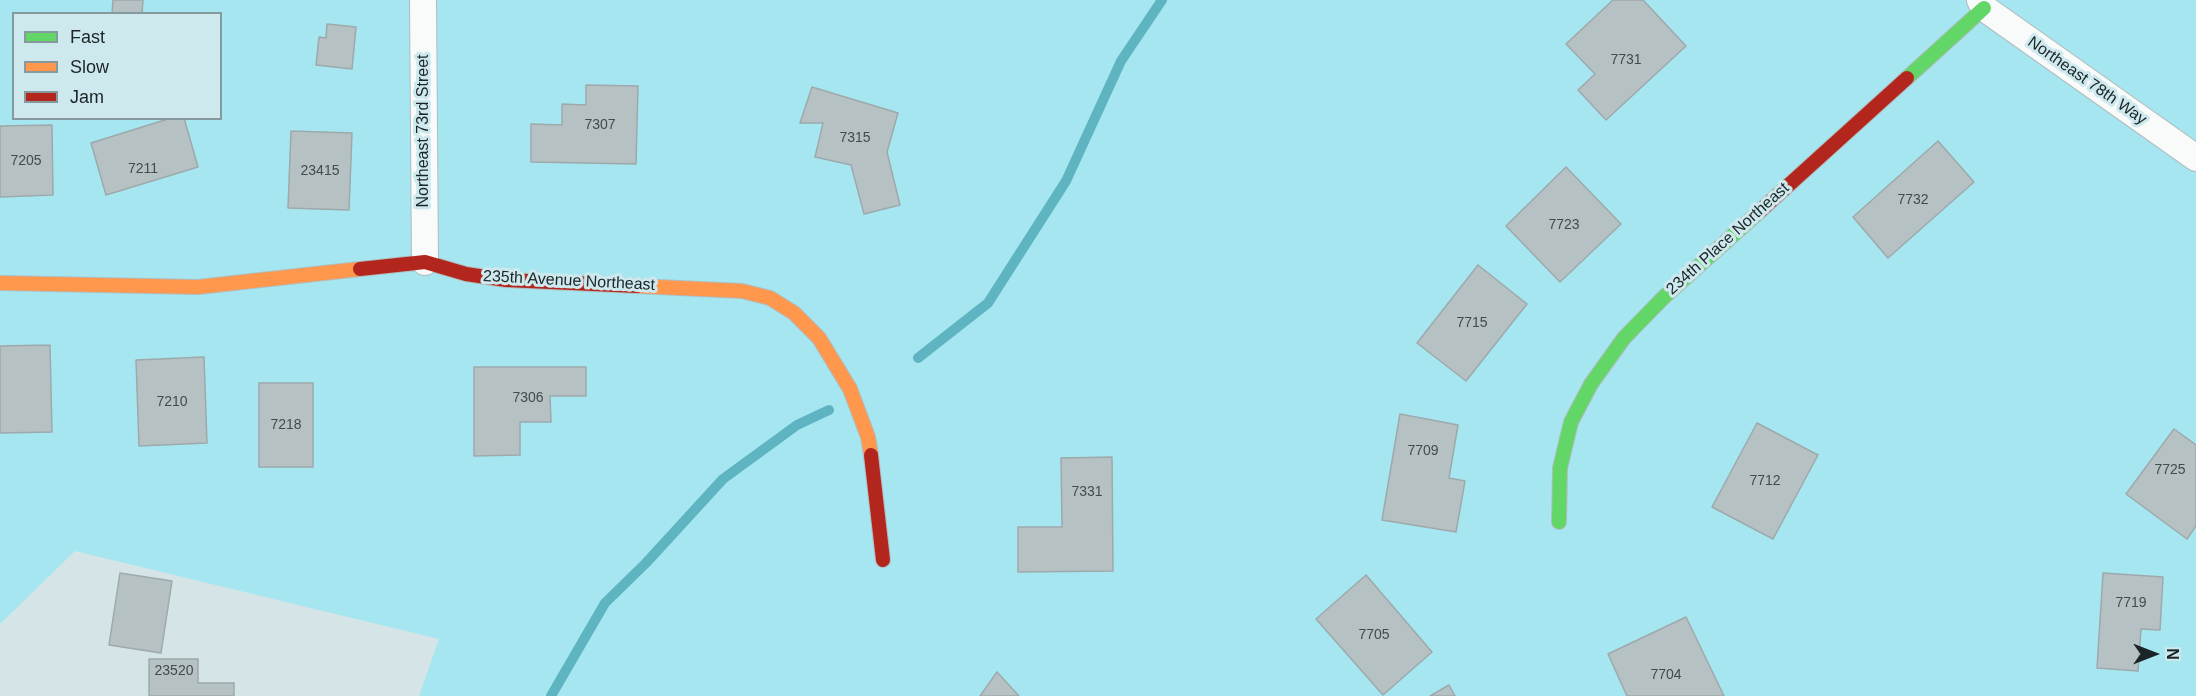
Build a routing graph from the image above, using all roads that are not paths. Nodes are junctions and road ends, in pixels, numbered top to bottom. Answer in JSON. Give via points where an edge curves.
{"nodes":[{"id":1,"x":423,"y":0,"type":"edge"},
{"id":2,"x":1982,"y":4,"type":"edge"},
{"id":3,"x":2196,"y":158,"type":"edge"},
{"id":4,"x":425,"y":262,"type":"junction"},
{"id":5,"x":0,"y":283,"type":"edge"},
{"id":6,"x":1559,"y":522,"type":"dead end"},
{"id":7,"x":883,"y":560,"type":"dead end"}],
"edges":[{"from":1,"to":4,"type":"street","name":"Northeast 73rd Street"},
{"from":2,"to":3,"type":"street","name":"Northeast 78th Way"},
{"from":2,"to":6,"type":"street","name":"234th Place Northeast","via":[[1624,338],[1591,384],[1571,422],[1560,468]]},
{"from":4,"to":5,"type":"street","name":"235th Avenue Northeast","via":[[198,287]]},
{"from":4,"to":7,"type":"street","name":"235th Avenue Northeast","via":[[506,280],[742,291],[770,298],[794,313],[819,338],[850,389],[868,437]]}]}
